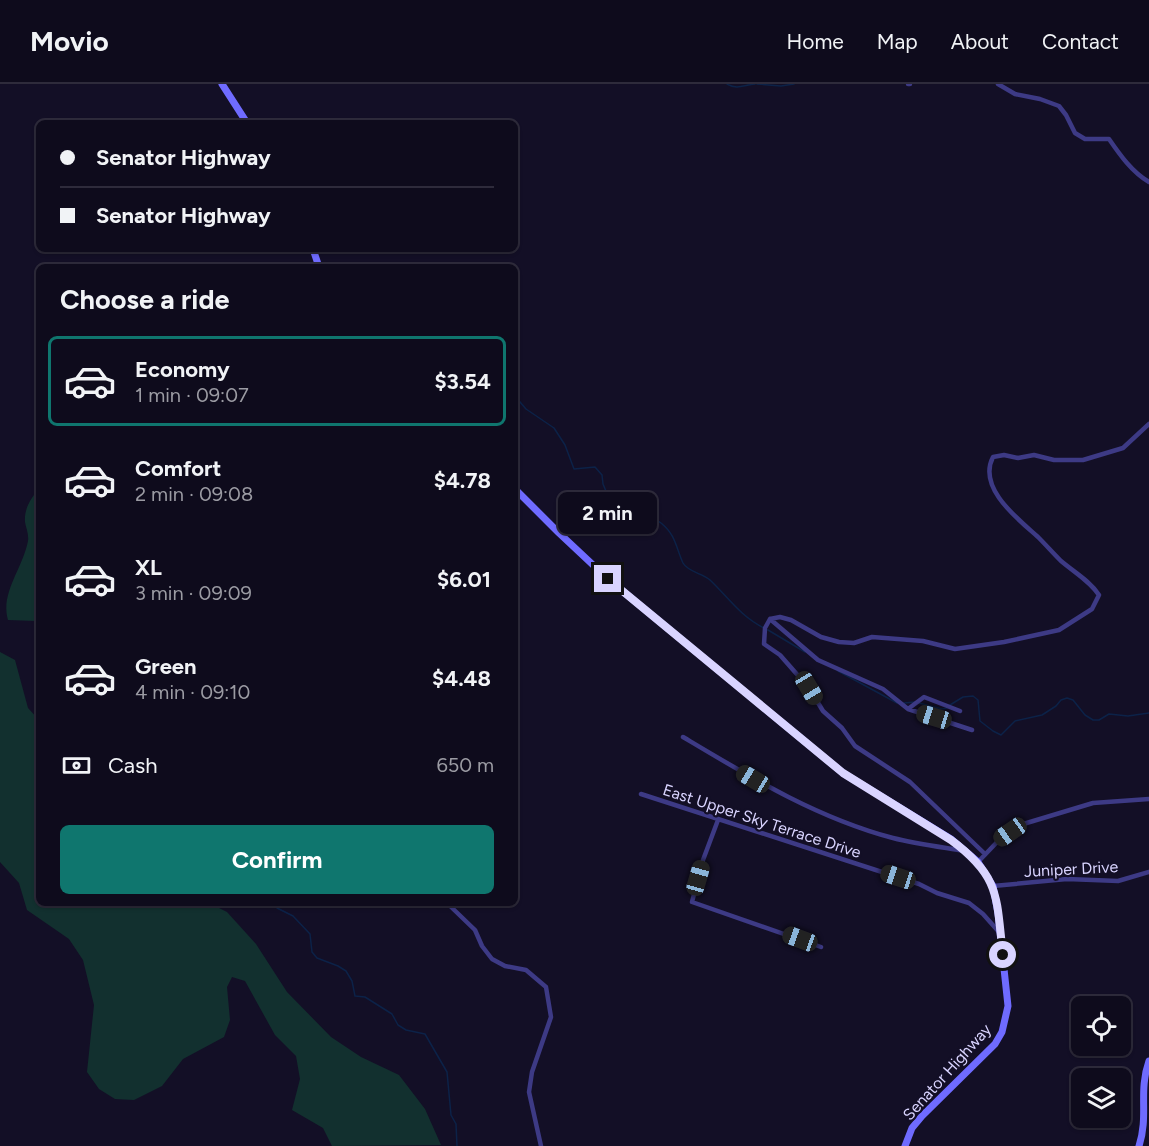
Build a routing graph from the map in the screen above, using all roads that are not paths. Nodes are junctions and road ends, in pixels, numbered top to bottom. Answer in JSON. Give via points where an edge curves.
{"nodes":[{"id":1,"x":222,"y":84,"type":"edge"},
{"id":2,"x":998,"y":84,"type":"edge"},
{"id":3,"x":245,"y":120,"type":"edge"},
{"id":4,"x":1149,"y":182,"type":"edge"},
{"id":5,"x":1149,"y":424,"type":"edge"},
{"id":6,"x":518,"y":492,"type":"edge"},
{"id":7,"x":770,"y":619,"type":"junction"},
{"id":8,"x":908,"y":709,"type":"junction"},
{"id":9,"x":960,"y":711,"type":"dead end"},
{"id":10,"x":972,"y":730,"type":"dead end"},
{"id":11,"x":683,"y":737,"type":"dead end"},
{"id":12,"x":641,"y":794,"type":"dead end"},
{"id":13,"x":1149,"y":799,"type":"edge"},
{"id":14,"x":718,"y":820,"type":"junction"},
{"id":15,"x":968,"y":852,"type":"junction"},
{"id":16,"x":985,"y":854,"type":"junction"},
{"id":17,"x":978,"y":862,"type":"junction"},
{"id":18,"x":1149,"y":872,"type":"edge"},
{"id":19,"x":993,"y":886,"type":"junction"},
{"id":20,"x":450,"y":906,"type":"edge"},
{"id":21,"x":1000,"y":934,"type":"junction"},
{"id":22,"x":821,"y":947,"type":"dead end"},
{"id":23,"x":1149,"y":1061,"type":"edge"},
{"id":24,"x":541,"y":1146,"type":"edge"},
{"id":25,"x":905,"y":1146,"type":"edge"},
{"id":26,"x":1139,"y":1146,"type":"edge"}],
"edges":[{"from":1,"to":3,"type":"street"},
{"from":2,"to":4,"type":"street","via":[[1015,94],[1059,106],[1075,133],[1085,139],[1109,139],[1124,160]]},
{"from":5,"to":7,"type":"street","via":[[1122,448],[1083,460],[1004,455],[993,457],[989,465],[1001,504],[1099,595],[1092,609],[1059,630],[955,649],[923,641],[872,637],[854,643],[838,642],[791,620]]},
{"from":6,"to":15,"type":"street","name":"Senator Highway","via":[[608,579],[818,753]]},
{"from":7,"to":8,"type":"street","via":[[818,660],[883,689]]},
{"from":7,"to":16,"type":"street","via":[[764,644],[780,655],[855,746],[910,782]]},
{"from":8,"to":9,"type":"street","via":[[924,697]]},
{"from":8,"to":10,"type":"street"},
{"from":11,"to":15,"type":"street","via":[[824,815],[893,838]]},
{"from":12,"to":14,"type":"street","name":"East Upper Sky Terrace Drive"},
{"from":13,"to":16,"type":"street","via":[[1092,803],[1020,825]]},
{"from":14,"to":21,"type":"street","name":"East Upper Sky Terrace Drive","via":[[969,903]]},
{"from":14,"to":22,"type":"street","via":[[692,902]]},
{"from":15,"to":17,"type":"street","name":"Senator Highway"},
{"from":16,"to":17,"type":"street"},
{"from":17,"to":19,"type":"street","name":"Senator Highway"},
{"from":18,"to":19,"type":"street","name":"Juniper Drive","via":[[1118,881],[1067,879]]},
{"from":19,"to":21,"type":"street","name":"Senator Highway"},
{"from":20,"to":24,"type":"street","via":[[475,930],[492,959],[526,970],[546,987],[551,1017],[529,1092]]},
{"from":21,"to":25,"type":"street","name":"Senator Highway","via":[[1008,1006],[1002,1032],[995,1044],[922,1116]]},
{"from":23,"to":26,"type":"street","via":[[1144,1086],[1146,1127]]}]}
